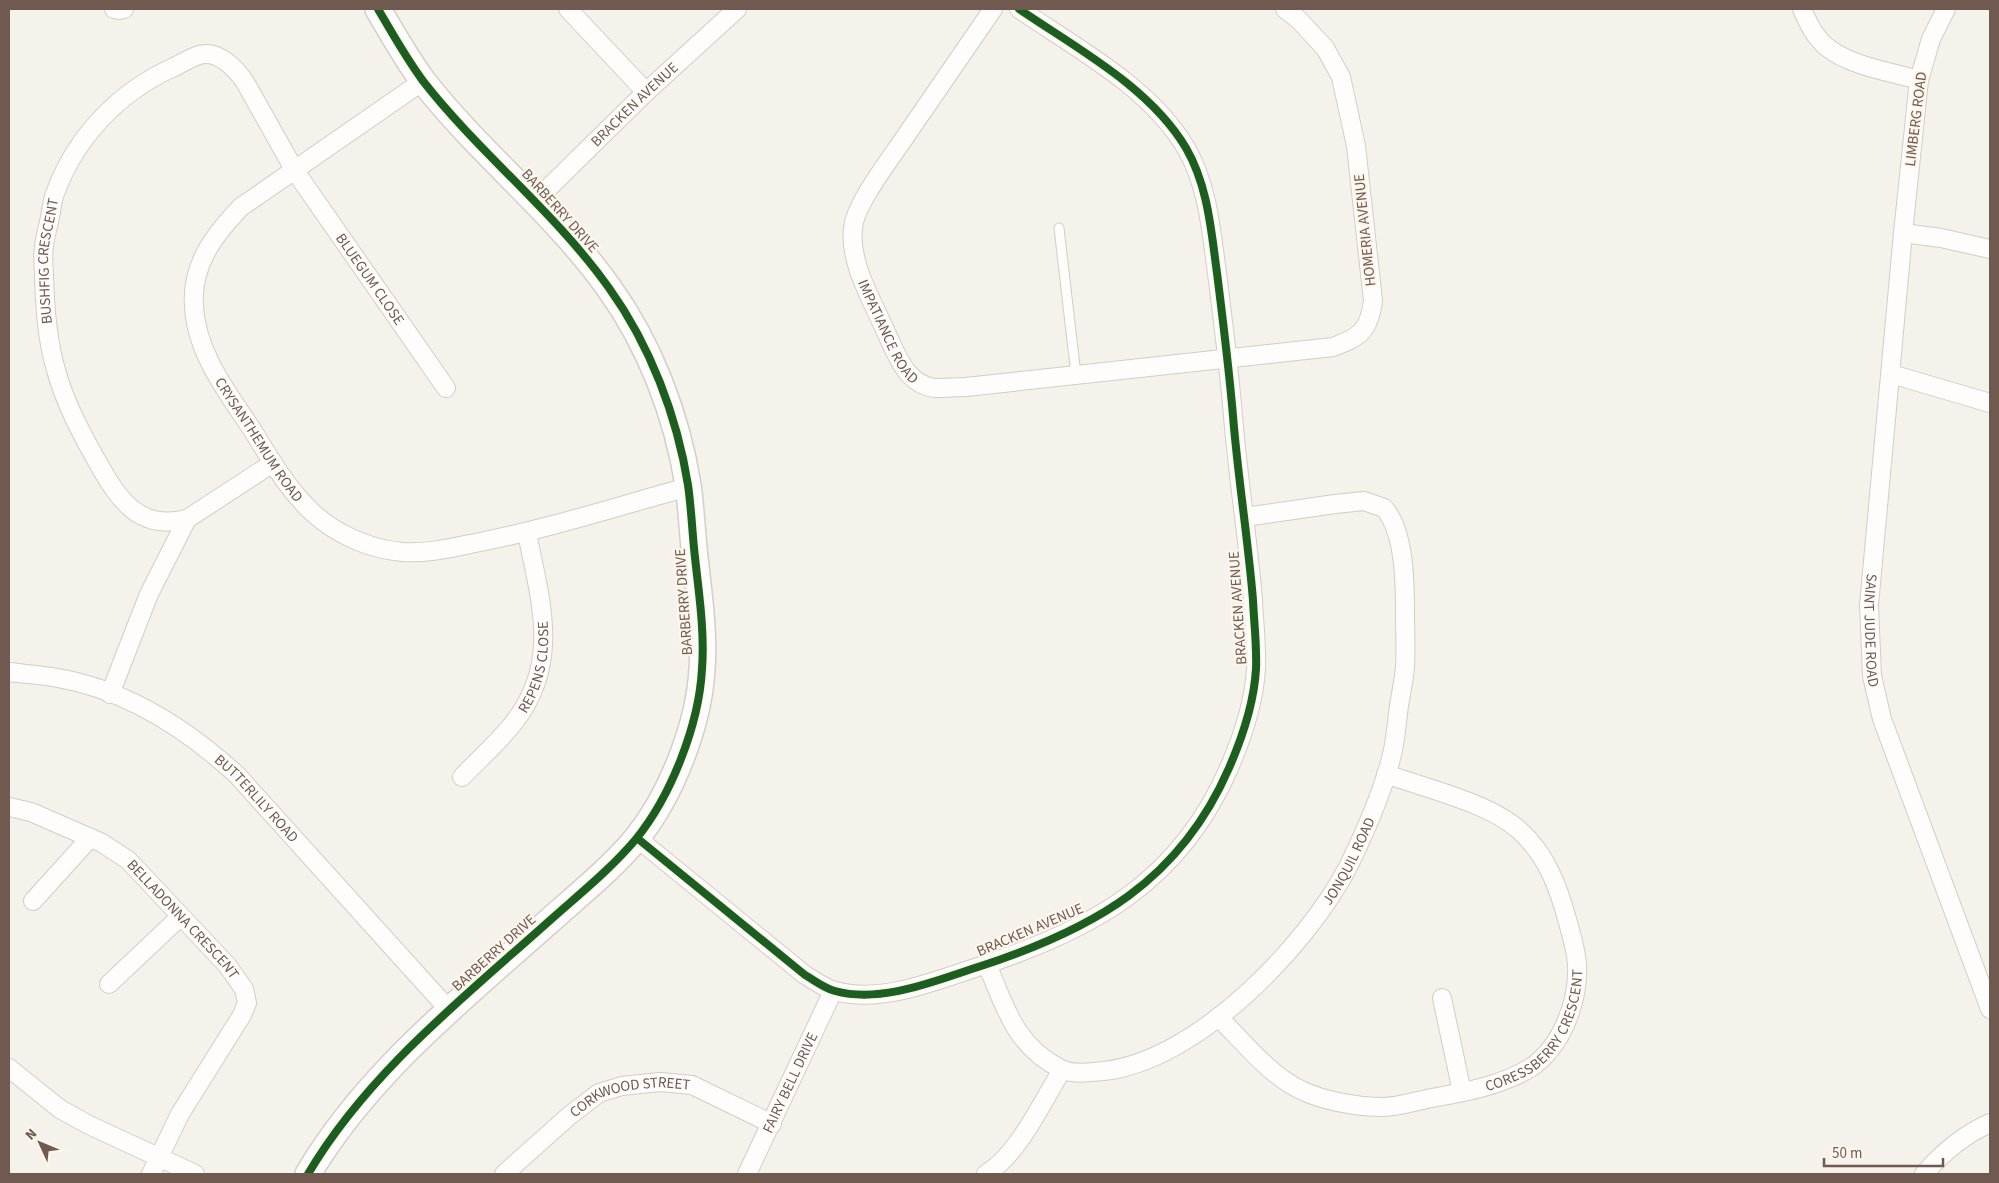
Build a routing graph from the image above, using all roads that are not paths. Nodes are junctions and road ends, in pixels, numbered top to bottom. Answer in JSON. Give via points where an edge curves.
{"nodes":[{"id":1,"x":114,"y":9,"type":"edge"},
{"id":2,"x":124,"y":9,"type":"edge"},
{"id":3,"x":378,"y":9,"type":"edge"},
{"id":4,"x":568,"y":9,"type":"edge"},
{"id":5,"x":738,"y":9,"type":"edge"},
{"id":6,"x":993,"y":9,"type":"edge"},
{"id":7,"x":1019,"y":9,"type":"edge"},
{"id":8,"x":1285,"y":9,"type":"edge"},
{"id":9,"x":1802,"y":9,"type":"edge"},
{"id":10,"x":1946,"y":9,"type":"edge"},
{"id":11,"x":1919,"y":80,"type":"junction"},
{"id":12,"x":423,"y":81,"type":"junction"},
{"id":13,"x":646,"y":92,"type":"junction"},
{"id":14,"x":295,"y":171,"type":"junction"},
{"id":15,"x":534,"y":202,"type":"junction"},
{"id":16,"x":1059,"y":228,"type":"dead end"},
{"id":17,"x":1903,"y":233,"type":"junction"},
{"id":18,"x":1990,"y":249,"type":"edge"},
{"id":19,"x":1228,"y":358,"type":"junction"},
{"id":20,"x":1076,"y":374,"type":"junction"},
{"id":21,"x":1891,"y":374,"type":"junction"},
{"id":22,"x":446,"y":388,"type":"dead end"},
{"id":23,"x":1990,"y":404,"type":"edge"},
{"id":24,"x":273,"y":463,"type":"junction"},
{"id":25,"x":688,"y":487,"type":"junction"},
{"id":26,"x":1245,"y":518,"type":"junction"},
{"id":27,"x":187,"y":519,"type":"junction"},
{"id":28,"x":527,"y":533,"type":"junction"},
{"id":29,"x":9,"y":672,"type":"edge"},
{"id":30,"x":110,"y":694,"type":"junction"},
{"id":31,"x":1386,"y":774,"type":"junction"},
{"id":32,"x":462,"y":777,"type":"dead end"},
{"id":33,"x":9,"y":807,"type":"edge"},
{"id":34,"x":90,"y":838,"type":"junction"},
{"id":35,"x":636,"y":838,"type":"junction"},
{"id":36,"x":33,"y":901,"type":"dead end"},
{"id":37,"x":180,"y":917,"type":"junction"},
{"id":38,"x":987,"y":964,"type":"junction"},
{"id":39,"x":109,"y":984,"type":"dead end"},
{"id":40,"x":833,"y":990,"type":"junction"},
{"id":41,"x":1442,"y":998,"type":"dead end"},
{"id":42,"x":1990,"y":1005,"type":"edge"},
{"id":43,"x":450,"y":1011,"type":"junction"},
{"id":44,"x":1218,"y":1017,"type":"junction"},
{"id":45,"x":9,"y":1068,"type":"edge"},
{"id":46,"x":1062,"y":1070,"type":"junction"},
{"id":47,"x":1462,"y":1092,"type":"junction"},
{"id":48,"x":1990,"y":1123,"type":"edge"},
{"id":49,"x":772,"y":1124,"type":"junction"},
{"id":50,"x":158,"y":1157,"type":"junction"},
{"id":51,"x":151,"y":1174,"type":"edge"},
{"id":52,"x":195,"y":1174,"type":"edge"},
{"id":53,"x":308,"y":1174,"type":"edge"},
{"id":54,"x":504,"y":1174,"type":"edge"},
{"id":55,"x":747,"y":1174,"type":"edge"},
{"id":56,"x":986,"y":1174,"type":"edge"},
{"id":57,"x":1924,"y":1174,"type":"edge"}],
"edges":[{"from":1,"to":2,"type":"street"},
{"from":3,"to":12,"type":"street","name":"BARBERRY DRIVE"},
{"from":4,"to":13,"type":"street"},
{"from":5,"to":13,"type":"street","name":"BRACKEN AVENUE"},
{"from":6,"to":20,"type":"street","name":"IMPATIANCE ROAD","via":[[873,183],[856,215],[854,252],[896,355],[908,374],[920,384],[934,388],[966,387]]},
{"from":7,"to":19,"type":"street","name":"BRACKEN AVENUE","via":[[1134,88],[1167,121],[1184,146],[1204,189]]},
{"from":8,"to":19,"type":"street","name":"HOMERIA AVENUE","via":[[1325,48],[1341,77],[1356,146],[1373,301],[1370,320],[1355,339],[1334,347]]},
{"from":9,"to":11,"type":"street","via":[[1814,33],[1828,48],[1850,60]]},
{"from":10,"to":11,"type":"street","name":"LIMBERG ROAD","via":[[1930,38]]},
{"from":11,"to":17,"type":"street","name":"LIMBERG ROAD"},
{"from":12,"to":14,"type":"street","name":"CRYSANTHEMUM ROAD"},
{"from":12,"to":15,"type":"street","name":"BARBERRY DRIVE"},
{"from":13,"to":15,"type":"street","name":"BRACKEN AVENUE"},
{"from":14,"to":22,"type":"street","name":"BLUEGUM CLOSE"},
{"from":14,"to":24,"type":"street","name":"CRYSANTHEMUM ROAD","via":[[240,207],[219,230],[203,255],[196,277],[194,306],[200,339],[212,368]]},
{"from":14,"to":27,"type":"street","name":"BUSHFIG CRESCENT","via":[[246,82],[235,69],[211,54],[201,54],[166,70],[125,96],[100,119],[71,156],[55,193],[43,248],[45,311],[56,370],[77,426],[115,493],[131,509],[153,520],[171,523]]},
{"from":15,"to":25,"type":"street","name":"BARBERRY DRIVE","via":[[609,288],[640,339],[674,423]]},
{"from":16,"to":20,"type":"lane"},
{"from":17,"to":18,"type":"street"},
{"from":17,"to":21,"type":"street","name":"SAINT JUDE ROAD"},
{"from":19,"to":20,"type":"street","name":"IMPATIANCE ROAD"},
{"from":19,"to":26,"type":"street","name":"BRACKEN AVENUE"},
{"from":21,"to":23,"type":"street"},
{"from":21,"to":42,"type":"street","name":"SAINT JUDE ROAD","via":[[1869,606],[1872,676],[1896,760]]},
{"from":24,"to":27,"type":"street","name":"BUSHFIG CRESCENT"},
{"from":24,"to":28,"type":"street","name":"CRYSANTHEMUM ROAD","via":[[313,513],[347,536],[380,548],[403,552],[441,550]]},
{"from":25,"to":28,"type":"street","name":"CRYSANTHEMUM ROAD"},
{"from":25,"to":35,"type":"street","name":"BARBERRY DRIVE","via":[[703,630],[699,694],[691,731],[677,768],[660,802]]},
{"from":26,"to":31,"type":"street","name":"JONQUIL ROAD","via":[[1364,501],[1384,508],[1390,515],[1396,527],[1405,596],[1405,668],[1393,750]]},
{"from":26,"to":38,"type":"street","name":"BRACKEN AVENUE","via":[[1256,673],[1240,743],[1219,791],[1196,828],[1141,888],[1115,907],[1070,931]]},
{"from":27,"to":30,"type":"street","via":[[149,594]]},
{"from":28,"to":32,"type":"street","name":"REPENS CLOSE","via":[[544,620],[544,647],[538,678],[530,699],[514,722]]},
{"from":29,"to":30,"type":"street","name":"BUTTERLILY ROAD","via":[[59,678]]},
{"from":30,"to":43,"type":"street","name":"BUTTERLILY ROAD","via":[[133,702],[168,722],[199,742],[230,769]]},
{"from":31,"to":44,"type":"street","name":"JONQUIL ROAD","via":[[1348,866],[1311,924],[1256,985]]},
{"from":31,"to":47,"type":"street","name":"CORESSBERRY CRESCENT","via":[[1485,809],[1519,830],[1548,867],[1558,888],[1573,941],[1577,964],[1576,990],[1556,1040],[1530,1067],[1492,1085]]},
{"from":33,"to":34,"type":"street","name":"BELLADONNA CRESCENT","via":[[31,812]]},
{"from":34,"to":36,"type":"street"},
{"from":34,"to":37,"type":"street","name":"BELLADONNA CRESCENT","via":[[128,860]]},
{"from":35,"to":40,"type":"street","name":"BRACKEN AVENUE","via":[[805,975]]},
{"from":35,"to":43,"type":"street","name":"BARBERRY DRIVE","via":[[591,884]]},
{"from":37,"to":39,"type":"street"},
{"from":37,"to":50,"type":"street","name":"BELLADONNA CRESCENT","via":[[227,965],[244,989],[247,1003]]},
{"from":38,"to":40,"type":"street","name":"BRACKEN AVENUE","via":[[898,992],[856,994]]},
{"from":38,"to":46,"type":"street","name":"JONQUIL ROAD","via":[[1011,1022],[1024,1041]]},
{"from":40,"to":49,"type":"street","name":"FAIRY BELL DRIVE"},
{"from":41,"to":47,"type":"street"},
{"from":43,"to":53,"type":"street","name":"BARBERRY DRIVE","via":[[371,1088],[341,1124]]},
{"from":44,"to":46,"type":"street","name":"JONQUIL ROAD","via":[[1163,1053],[1121,1069],[1084,1073]]},
{"from":44,"to":47,"type":"street","name":"CORESSBERRY CRESCENT","via":[[1276,1074],[1300,1090],[1328,1100],[1384,1107]]},
{"from":45,"to":50,"type":"street","via":[[60,1109],[89,1126]]},
{"from":46,"to":56,"type":"street","via":[[1011,1153]]},
{"from":48,"to":57,"type":"street","via":[[1953,1144]]},
{"from":49,"to":54,"type":"street","name":"CORKWOOD STREET","via":[[692,1085],[660,1082],[622,1086],[599,1093]]},
{"from":49,"to":55,"type":"street","name":"FAIRY BELL DRIVE"},
{"from":50,"to":51,"type":"street","name":"BELLADONNA CRESCENT"},
{"from":50,"to":52,"type":"street"}]}
